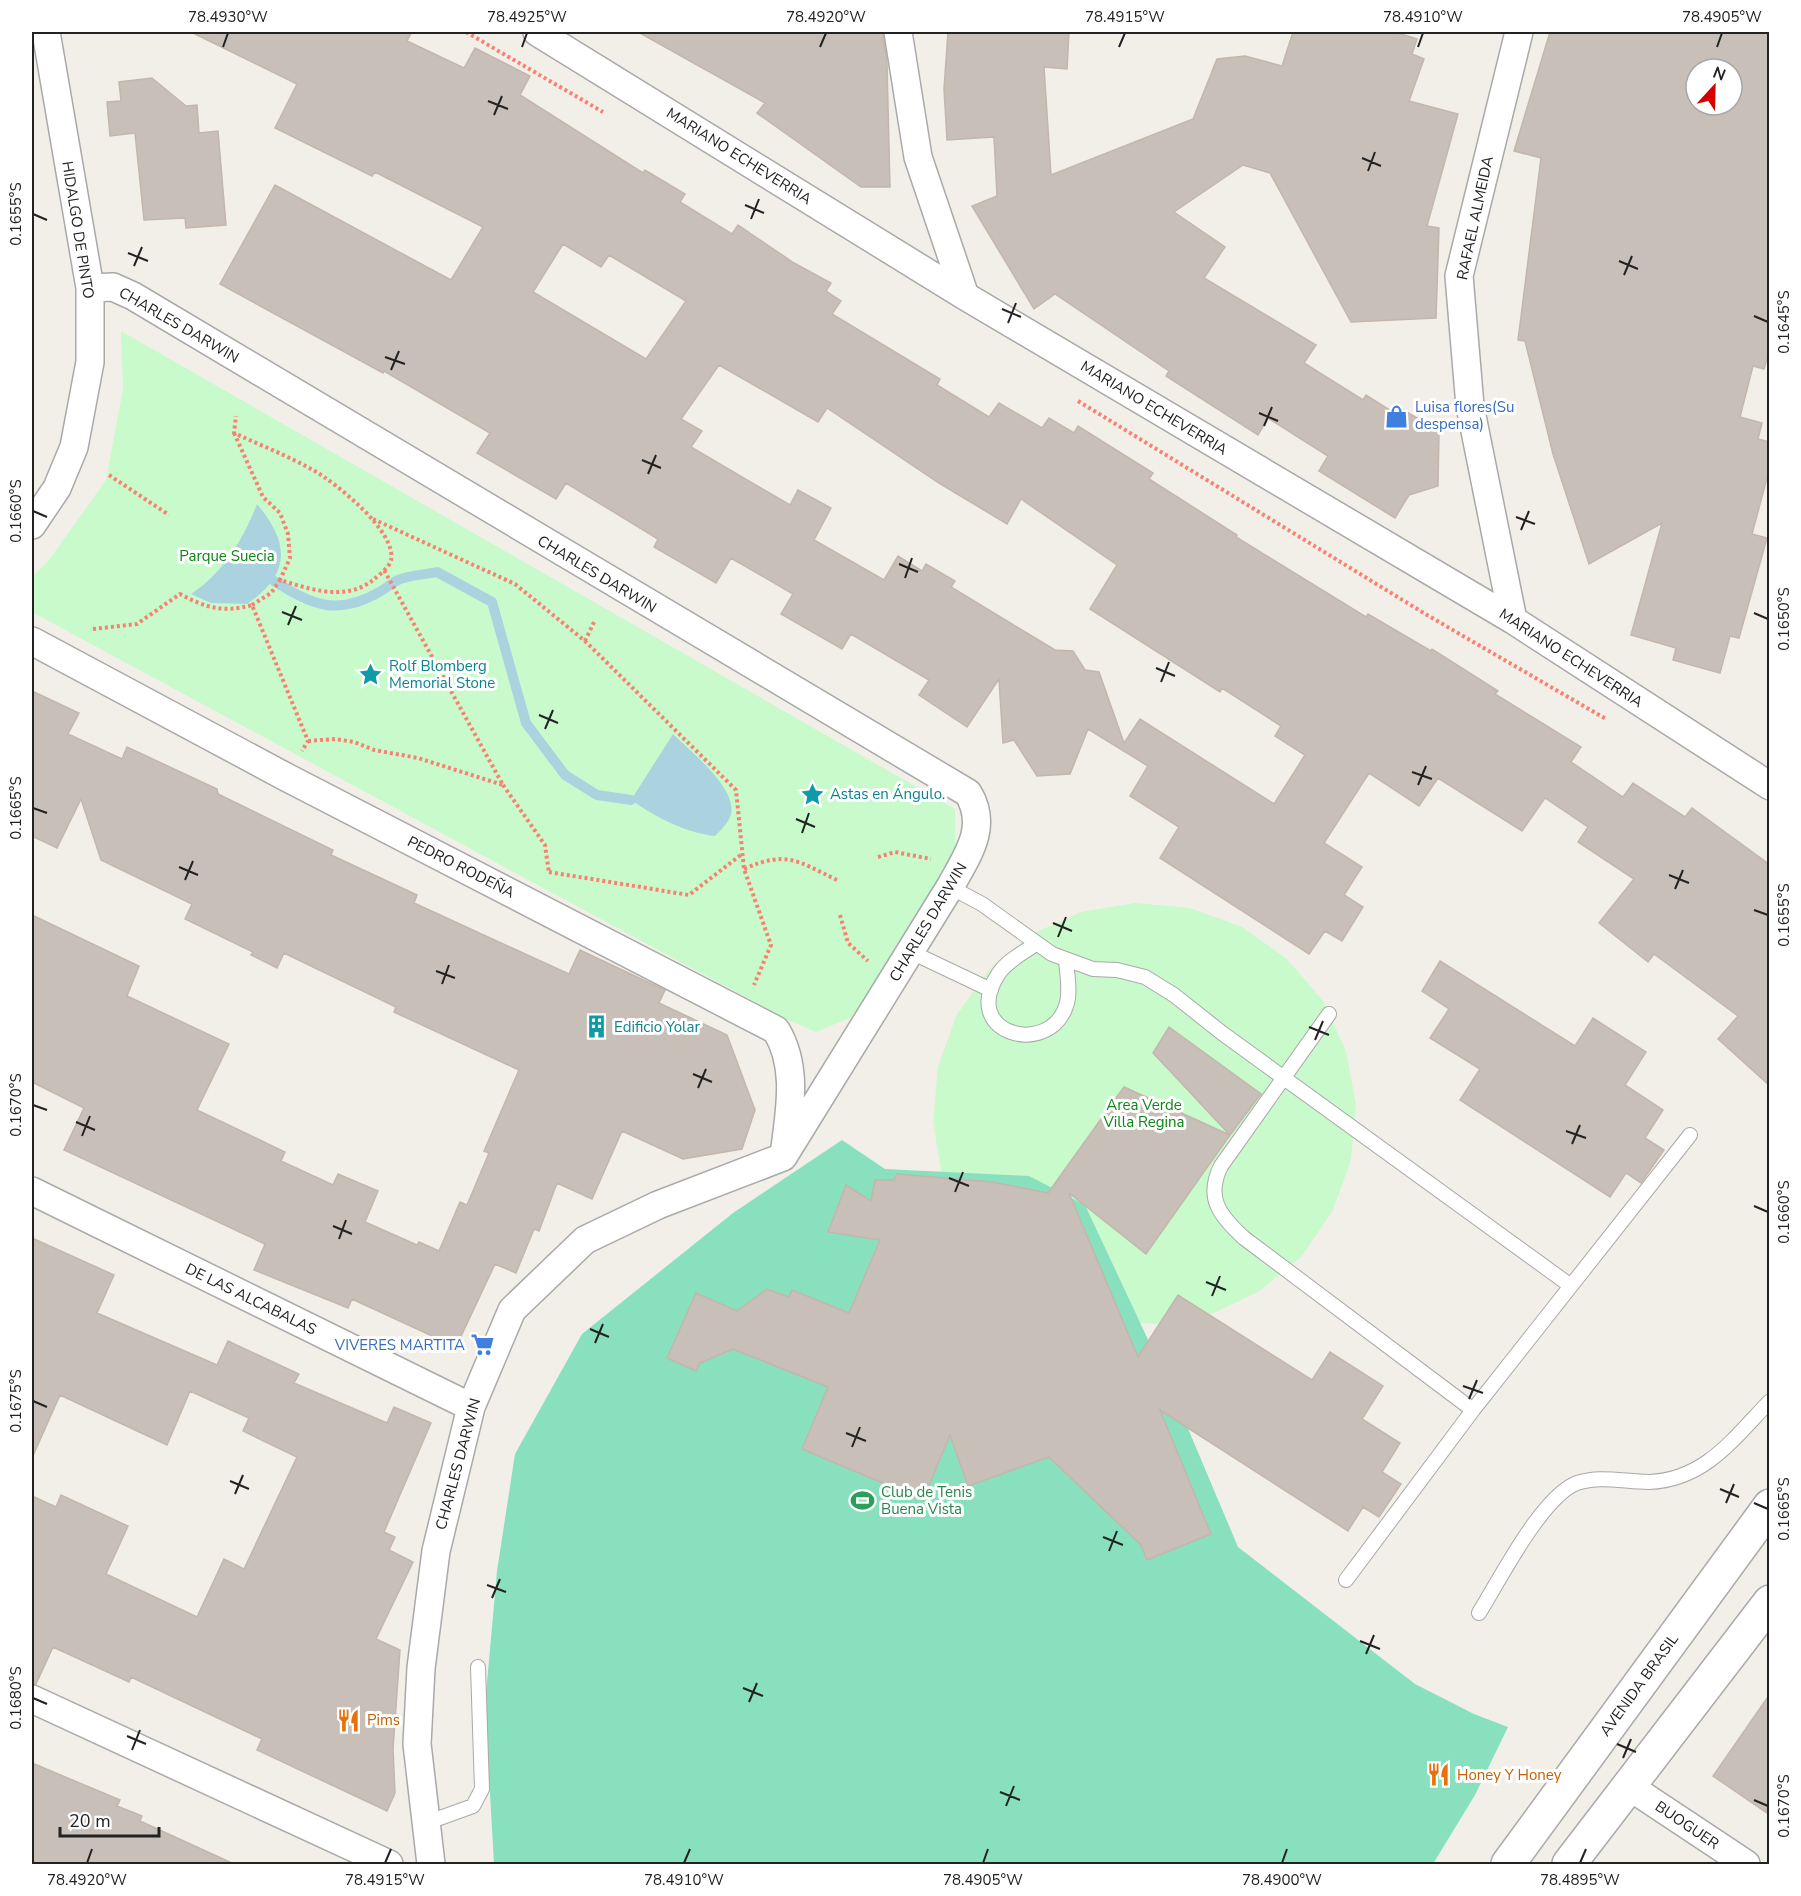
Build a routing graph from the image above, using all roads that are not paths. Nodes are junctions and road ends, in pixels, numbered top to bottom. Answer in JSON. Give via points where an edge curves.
{"nodes":[{"id":1,"x":46,"y":32,"type":"edge"},
{"id":2,"x":537,"y":32,"type":"edge"},
{"id":3,"x":898,"y":32,"type":"edge"},
{"id":4,"x":1519,"y":32,"type":"edge"},
{"id":5,"x":90,"y":288,"type":"junction"},
{"id":6,"x":965,"y":296,"type":"junction"},
{"id":7,"x":32,"y":525,"type":"edge"},
{"id":8,"x":1513,"y":620,"type":"junction"},
{"id":9,"x":32,"y":641,"type":"edge"},
{"id":10,"x":1770,"y":786,"type":"edge"},
{"id":11,"x":950,"y":887,"type":"junction"},
{"id":12,"x":1036,"y":944,"type":"junction"},
{"id":13,"x":911,"y":952,"type":"junction"},
{"id":14,"x":1066,"y":960,"type":"junction"},
{"id":15,"x":991,"y":990,"type":"junction"},
{"id":16,"x":1329,"y":1014,"type":"dead end"},
{"id":17,"x":1282,"y":1076,"type":"junction"},
{"id":18,"x":1690,"y":1135,"type":"dead end"},
{"id":19,"x":783,"y":1157,"type":"junction"},
{"id":20,"x":32,"y":1191,"type":"edge"},
{"id":21,"x":1571,"y":1286,"type":"junction"},
{"id":22,"x":1770,"y":1401,"type":"edge"},
{"id":23,"x":471,"y":1407,"type":"junction"},
{"id":24,"x":1473,"y":1410,"type":"junction"},
{"id":25,"x":1770,"y":1506,"type":"edge"},
{"id":26,"x":1346,"y":1580,"type":"dead end"},
{"id":27,"x":1770,"y":1602,"type":"edge"},
{"id":28,"x":1479,"y":1613,"type":"dead end"},
{"id":29,"x":478,"y":1666,"type":"dead end"},
{"id":30,"x":32,"y":1699,"type":"edge"},
{"id":31,"x":1627,"y":1785,"type":"junction"},
{"id":32,"x":426,"y":1823,"type":"junction"},
{"id":33,"x":389,"y":1864,"type":"edge"},
{"id":34,"x":430,"y":1864,"type":"edge"},
{"id":35,"x":1508,"y":1864,"type":"edge"},
{"id":36,"x":1569,"y":1864,"type":"edge"},
{"id":37,"x":1746,"y":1864,"type":"edge"}],
"edges":[{"from":1,"to":5,"type":"street","name":"HIDALGO DE PINTO"},
{"from":2,"to":6,"type":"street","name":"MARIANO ECHEVERRIA"},
{"from":3,"to":6,"type":"street","via":[[918,157]]},
{"from":4,"to":8,"type":"street","name":"RAFAEL ALMEIDA","via":[[1459,276],[1470,406]]},
{"from":5,"to":7,"type":"street","name":"HIDALGO DE PINTO","via":[[90,362],[74,447],[57,488]]},
{"from":5,"to":11,"type":"street","name":"CHARLES DARWIN","via":[[112,287],[133,296],[968,793],[978,817],[975,844]]},
{"from":6,"to":8,"type":"street","name":"MARIANO ECHEVERRIA"},
{"from":8,"to":10,"type":"street","name":"MARIANO ECHEVERRIA"},
{"from":9,"to":19,"type":"street","name":"PEDRO RODEÑA","via":[[776,1030],[787,1048],[790,1071],[790,1108]]},
{"from":11,"to":12,"type":"lane","via":[[982,904]]},
{"from":11,"to":13,"type":"street","name":"CHARLES DARWIN"},
{"from":12,"to":14,"type":"lane"},
{"from":12,"to":15,"type":"lane","via":[[1000,971]]},
{"from":13,"to":15,"type":"lane"},
{"from":13,"to":19,"type":"street","name":"CHARLES DARWIN"},
{"from":14,"to":15,"type":"lane","via":[[1066,1006],[1057,1020],[1040,1032],[1020,1035],[1003,1030],[992,1018],[988,1004]]},
{"from":14,"to":17,"type":"lane","via":[[1093,969],[1145,977]]},
{"from":16,"to":17,"type":"lane"},
{"from":17,"to":21,"type":"lane"},
{"from":17,"to":24,"type":"lane","via":[[1215,1177],[1213,1195],[1218,1208],[1244,1238]]},
{"from":18,"to":21,"type":"lane"},
{"from":19,"to":23,"type":"street","name":"CHARLES DARWIN","via":[[658,1205],[585,1240],[512,1310]]},
{"from":20,"to":23,"type":"street","name":"DE LAS ALCABALAS"},
{"from":21,"to":24,"type":"lane"},
{"from":22,"to":28,"type":"lane","via":[[1712,1461],[1685,1476],[1650,1482],[1609,1478],[1576,1483],[1538,1518]]},
{"from":23,"to":32,"type":"street","name":"CHARLES DARWIN","via":[[436,1551],[421,1668],[417,1744]]},
{"from":24,"to":26,"type":"lane"},
{"from":25,"to":35,"type":"street","name":"AVENIDA BRASIL"},
{"from":27,"to":31,"type":"street"},
{"from":29,"to":32,"type":"lane","via":[[482,1789],[474,1806]]},
{"from":30,"to":33,"type":"street"},
{"from":31,"to":36,"type":"street"},
{"from":31,"to":37,"type":"street","name":"BUOGUER"},
{"from":32,"to":34,"type":"street","name":"CHARLES DARWIN"}]}
